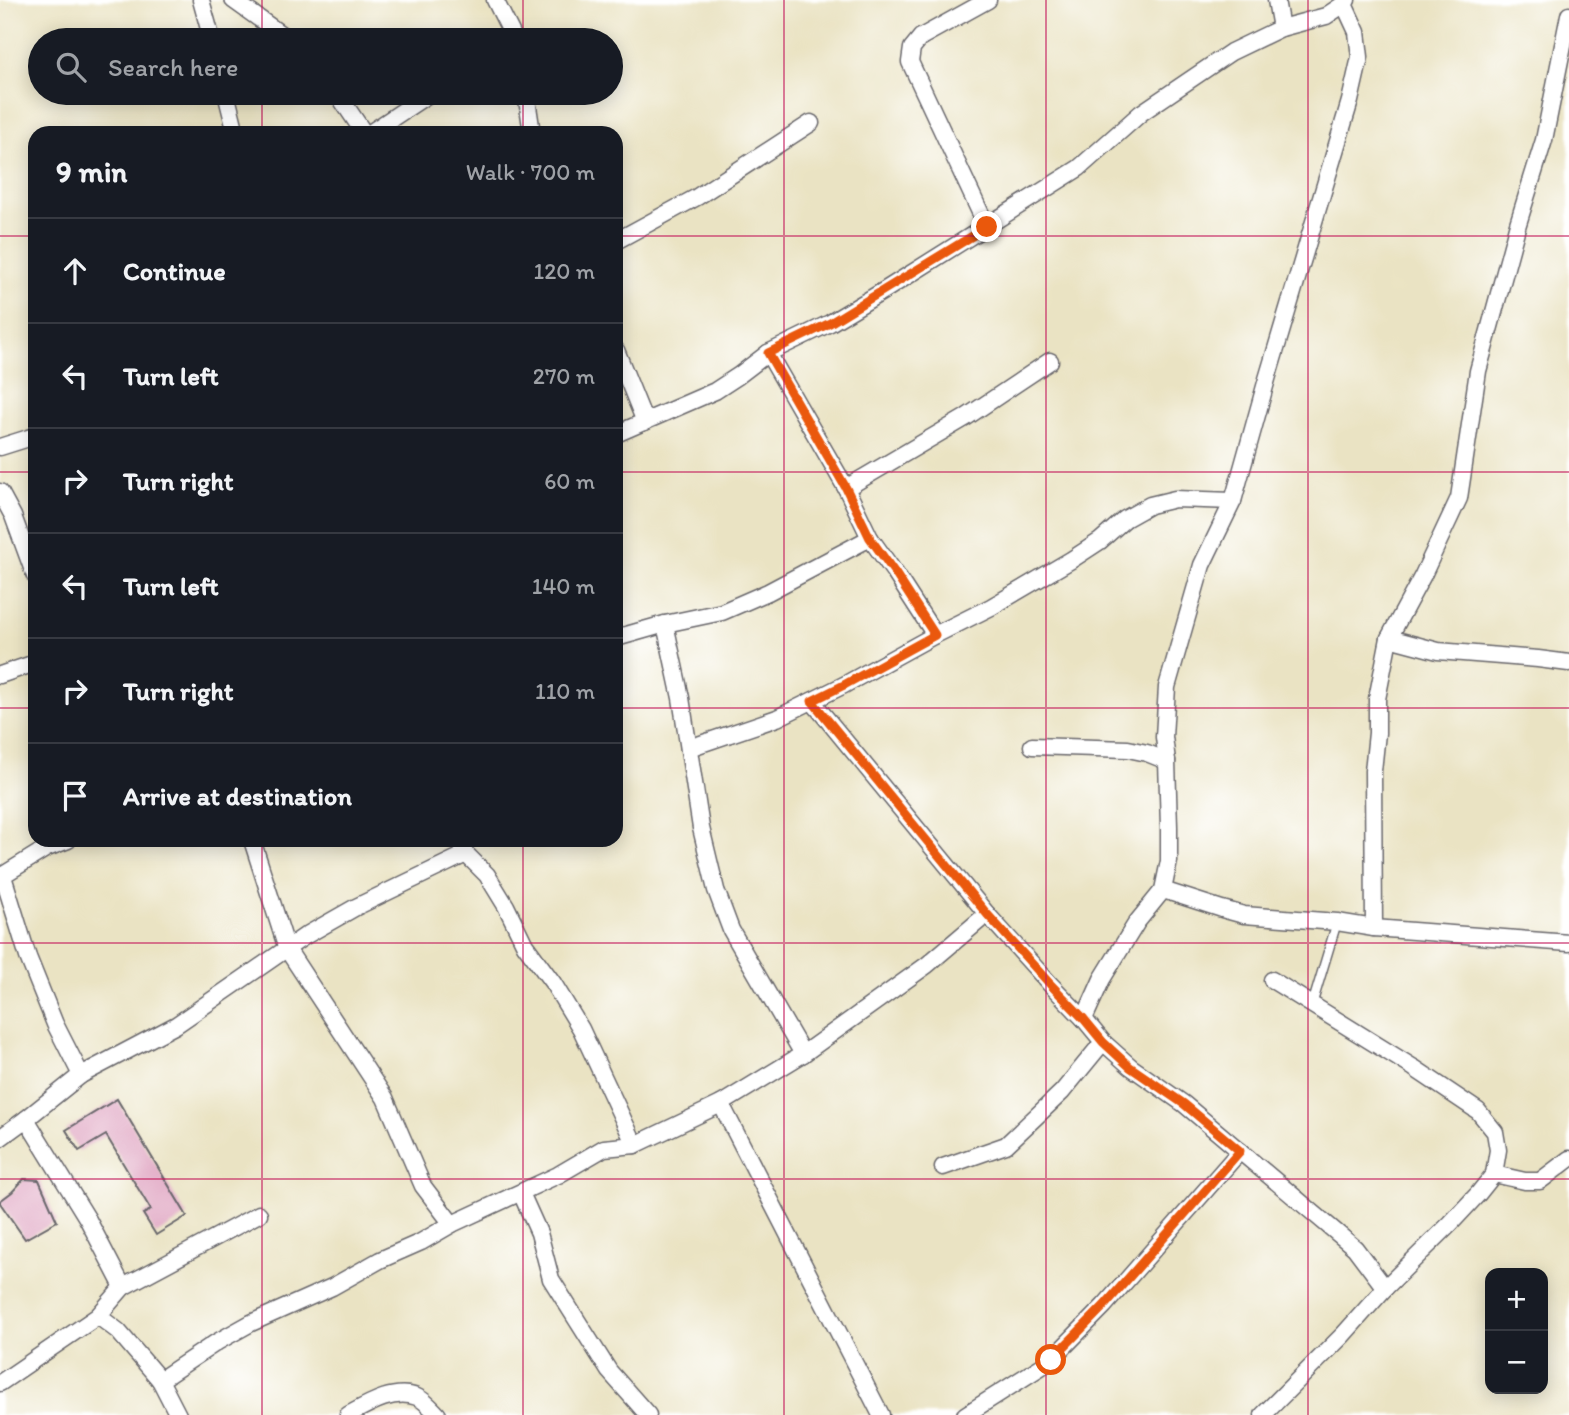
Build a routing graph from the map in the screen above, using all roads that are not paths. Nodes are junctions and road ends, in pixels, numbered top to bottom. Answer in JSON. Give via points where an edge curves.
{"nodes":[{"id":1,"x":201,"y":0,"type":"edge"},
{"id":2,"x":233,"y":0,"type":"edge"},
{"id":3,"x":988,"y":0,"type":"edge"},
{"id":4,"x":1276,"y":0,"type":"edge"},
{"id":5,"x":497,"y":1,"type":"edge"},
{"id":6,"x":1346,"y":2,"type":"edge"},
{"id":7,"x":1569,"y":15,"type":"edge"},
{"id":8,"x":209,"y":28,"type":"edge"},
{"id":9,"x":272,"y":28,"type":"edge"},
{"id":10,"x":509,"y":28,"type":"edge"},
{"id":11,"x":1281,"y":28,"type":"junction"},
{"id":12,"x":229,"y":105,"type":"edge"},
{"id":13,"x":345,"y":105,"type":"edge"},
{"id":14,"x":412,"y":105,"type":"edge"},
{"id":15,"x":528,"y":105,"type":"edge"},
{"id":16,"x":811,"y":123,"type":"dead end"},
{"id":17,"x":234,"y":126,"type":"edge"},
{"id":18,"x":359,"y":126,"type":"edge"},
{"id":19,"x":380,"y":126,"type":"edge"},
{"id":20,"x":531,"y":126,"type":"edge"},
{"id":21,"x":987,"y":227,"type":"junction"},
{"id":22,"x":623,"y":238,"type":"edge"},
{"id":23,"x":768,"y":353,"type":"junction"},
{"id":24,"x":1050,"y":361,"type":"dead end"},
{"id":25,"x":623,"y":367,"type":"edge"},
{"id":26,"x":645,"y":422,"type":"junction"},
{"id":27,"x":623,"y":431,"type":"edge"},
{"id":28,"x":28,"y":438,"type":"edge"},
{"id":29,"x":0,"y":447,"type":"edge"},
{"id":30,"x":846,"y":488,"type":"junction"},
{"id":31,"x":0,"y":492,"type":"edge"},
{"id":32,"x":1233,"y":501,"type":"junction"},
{"id":33,"x":870,"y":538,"type":"junction"},
{"id":34,"x":28,"y":557,"type":"edge"},
{"id":35,"x":665,"y":624,"type":"junction"},
{"id":36,"x":935,"y":635,"type":"junction"},
{"id":37,"x":623,"y":636,"type":"edge"},
{"id":38,"x":1389,"y":638,"type":"junction"},
{"id":39,"x":1569,"y":663,"type":"edge"},
{"id":40,"x":28,"y":666,"type":"edge"},
{"id":41,"x":0,"y":676,"type":"edge"},
{"id":42,"x":812,"y":701,"type":"junction"},
{"id":43,"x":1032,"y":746,"type":"dead end"},
{"id":44,"x":689,"y":748,"type":"junction"},
{"id":45,"x":1167,"y":761,"type":"junction"},
{"id":46,"x":50,"y":847,"type":"edge"},
{"id":47,"x":254,"y":847,"type":"edge"},
{"id":48,"x":462,"y":847,"type":"edge"},
{"id":49,"x":2,"y":877,"type":"edge"},
{"id":50,"x":1163,"y":890,"type":"junction"},
{"id":51,"x":987,"y":914,"type":"junction"},
{"id":52,"x":1336,"y":922,"type":"junction"},
{"id":53,"x":1374,"y":928,"type":"junction"},
{"id":54,"x":1569,"y":943,"type":"edge"},
{"id":55,"x":287,"y":949,"type":"junction"},
{"id":56,"x":1272,"y":980,"type":"dead end"},
{"id":57,"x":1312,"y":1005,"type":"junction"},
{"id":58,"x":1084,"y":1019,"type":"junction"},
{"id":59,"x":1103,"y":1042,"type":"junction"},
{"id":60,"x":803,"y":1055,"type":"junction"},
{"id":61,"x":81,"y":1075,"type":"junction"},
{"id":62,"x":721,"y":1104,"type":"junction"},
{"id":63,"x":26,"y":1119,"type":"junction"},
{"id":64,"x":0,"y":1138,"type":"edge"},
{"id":65,"x":635,"y":1144,"type":"junction"},
{"id":66,"x":1240,"y":1151,"type":"junction"},
{"id":67,"x":1569,"y":1159,"type":"edge"},
{"id":68,"x":943,"y":1167,"type":"dead end"},
{"id":69,"x":1494,"y":1174,"type":"junction"},
{"id":70,"x":521,"y":1193,"type":"junction"},
{"id":71,"x":259,"y":1214,"type":"dead end"},
{"id":72,"x":452,"y":1224,"type":"junction"},
{"id":73,"x":123,"y":1287,"type":"junction"},
{"id":74,"x":1385,"y":1288,"type":"junction"},
{"id":75,"x":98,"y":1316,"type":"junction"},
{"id":76,"x":160,"y":1380,"type":"junction"},
{"id":77,"x":0,"y":1383,"type":"edge"},
{"id":78,"x":178,"y":1415,"type":"edge"},
{"id":79,"x":348,"y":1415,"type":"edge"},
{"id":80,"x":438,"y":1415,"type":"edge"},
{"id":81,"x":648,"y":1415,"type":"edge"},
{"id":82,"x":881,"y":1415,"type":"edge"},
{"id":83,"x":965,"y":1415,"type":"edge"},
{"id":84,"x":1263,"y":1415,"type":"edge"}],
"edges":[{"from":1,"to":8,"type":"street"},
{"from":2,"to":9,"type":"street"},
{"from":3,"to":21,"type":"street","via":[[921,37],[909,62]]},
{"from":4,"to":11,"type":"street"},
{"from":5,"to":10,"type":"street"},
{"from":6,"to":11,"type":"street","via":[[1326,16]]},
{"from":6,"to":32,"type":"street","via":[[1357,32],[1358,68]]},
{"from":7,"to":38,"type":"street","via":[[1544,140],[1478,371],[1459,498]]},
{"from":11,"to":21,"type":"street","via":[[1231,52],[1141,113],[1079,168]]},
{"from":12,"to":17,"type":"street"},
{"from":13,"to":18,"type":"street"},
{"from":14,"to":19,"type":"street"},
{"from":15,"to":20,"type":"street"},
{"from":16,"to":22,"type":"street","via":[[697,197]]},
{"from":21,"to":23,"type":"street","via":[[830,323]]},
{"from":23,"to":26,"type":"street","via":[[715,391]]},
{"from":23,"to":30,"type":"street"},
{"from":24,"to":30,"type":"street"},
{"from":25,"to":26,"type":"street"},
{"from":26,"to":27,"type":"street"},
{"from":28,"to":29,"type":"street"},
{"from":30,"to":33,"type":"street"},
{"from":31,"to":34,"type":"street"},
{"from":32,"to":36,"type":"street","via":[[1175,499],[1150,505],[1071,560]]},
{"from":32,"to":45,"type":"street","via":[[1202,565],[1167,687]]},
{"from":33,"to":35,"type":"street","via":[[722,612]]},
{"from":33,"to":36,"type":"street"},
{"from":35,"to":37,"type":"street"},
{"from":35,"to":44,"type":"street"},
{"from":36,"to":42,"type":"street"},
{"from":38,"to":39,"type":"street","via":[[1438,651]]},
{"from":38,"to":53,"type":"street","via":[[1377,699],[1373,771]]},
{"from":40,"to":41,"type":"street"},
{"from":42,"to":44,"type":"street"},
{"from":42,"to":51,"type":"street"},
{"from":43,"to":45,"type":"street","via":[[1129,749]]},
{"from":44,"to":60,"type":"street","via":[[716,890],[731,930]]},
{"from":45,"to":50,"type":"street","via":[[1169,849]]},
{"from":46,"to":49,"type":"street"},
{"from":47,"to":55,"type":"street"},
{"from":48,"to":55,"type":"street"},
{"from":48,"to":65,"type":"street","via":[[487,875],[525,945],[580,1029]]},
{"from":49,"to":61,"type":"street","via":[[41,990]]},
{"from":50,"to":52,"type":"street","via":[[1244,915]]},
{"from":50,"to":58,"type":"street","via":[[1102,979]]},
{"from":51,"to":58,"type":"street"},
{"from":51,"to":60,"type":"street","via":[[927,965]]},
{"from":52,"to":53,"type":"street"},
{"from":52,"to":57,"type":"lane"},
{"from":53,"to":54,"type":"street"},
{"from":55,"to":61,"type":"street","via":[[176,1025]]},
{"from":55,"to":72,"type":"street","via":[[385,1098],[424,1186]]},
{"from":56,"to":57,"type":"street"},
{"from":57,"to":69,"type":"street","via":[[1478,1111],[1495,1132]]},
{"from":58,"to":59,"type":"street"},
{"from":59,"to":66,"type":"street"},
{"from":59,"to":68,"type":"street","via":[[1062,1092],[1006,1145]]},
{"from":60,"to":62,"type":"street"},
{"from":61,"to":63,"type":"street"},
{"from":62,"to":65,"type":"street"},
{"from":62,"to":82,"type":"street"},
{"from":63,"to":64,"type":"street"},
{"from":63,"to":73,"type":"street"},
{"from":65,"to":70,"type":"street","via":[[604,1148]]},
{"from":66,"to":74,"type":"street","via":[[1355,1248]]},
{"from":66,"to":83,"type":"street","via":[[1051,1360]]},
{"from":67,"to":69,"type":"street","via":[[1540,1181]]},
{"from":69,"to":74,"type":"street"},
{"from":70,"to":72,"type":"street"},
{"from":70,"to":81,"type":"street","via":[[539,1233],[551,1279],[609,1371]]},
{"from":71,"to":73,"type":"street"},
{"from":72,"to":76,"type":"street","via":[[251,1323]]},
{"from":73,"to":75,"type":"street"},
{"from":74,"to":84,"type":"street"},
{"from":75,"to":76,"type":"street","via":[[118,1331]]},
{"from":75,"to":77,"type":"street"},
{"from":76,"to":78,"type":"street"},
{"from":79,"to":80,"type":"street","via":[[377,1399],[406,1394],[419,1398]]}]}
